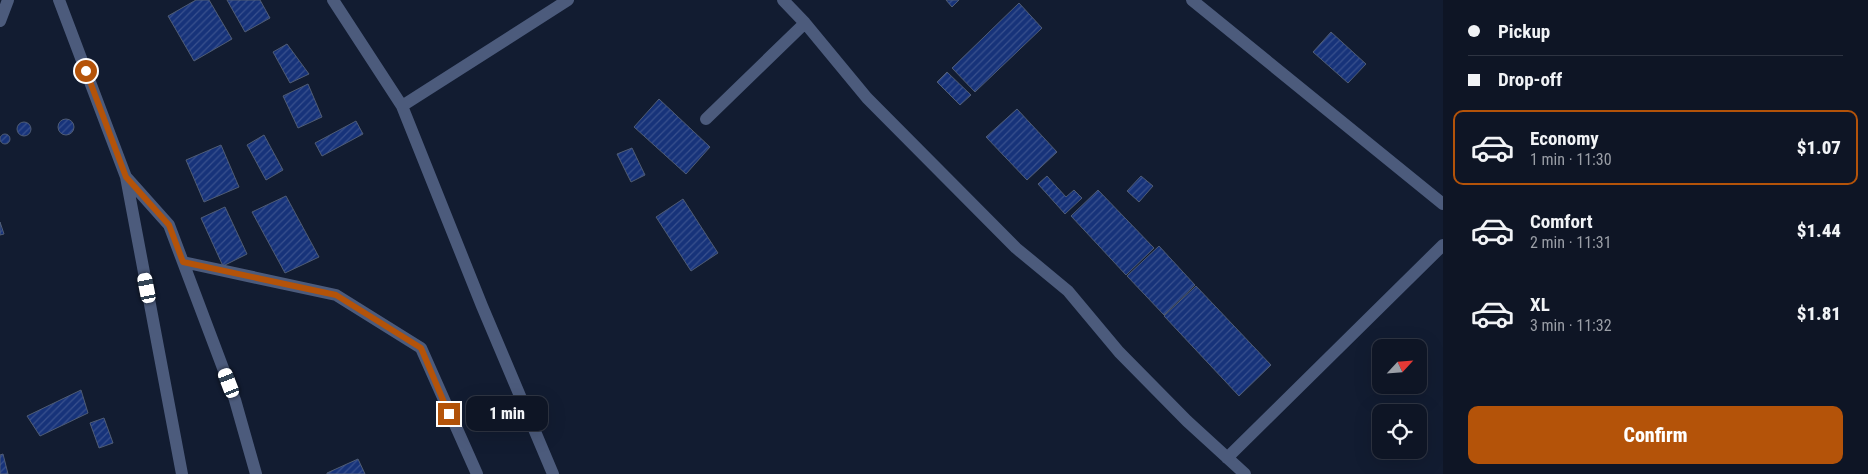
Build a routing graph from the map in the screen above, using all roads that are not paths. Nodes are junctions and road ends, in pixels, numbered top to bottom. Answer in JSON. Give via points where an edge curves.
{"nodes":[{"id":1,"x":8,"y":0,"type":"edge"},
{"id":2,"x":59,"y":0,"type":"edge"},
{"id":3,"x":333,"y":0,"type":"edge"},
{"id":4,"x":568,"y":0,"type":"edge"},
{"id":5,"x":784,"y":0,"type":"edge"},
{"id":6,"x":1192,"y":0,"type":"edge"},
{"id":7,"x":0,"y":21,"type":"edge"},
{"id":8,"x":805,"y":23,"type":"junction"},
{"id":9,"x":402,"y":106,"type":"junction"},
{"id":10,"x":706,"y":120,"type":"dead end"},
{"id":11,"x":126,"y":177,"type":"junction"},
{"id":12,"x":1443,"y":204,"type":"edge"},
{"id":13,"x":1443,"y":245,"type":"edge"},
{"id":14,"x":183,"y":262,"type":"junction"},
{"id":15,"x":1227,"y":458,"type":"junction"},
{"id":16,"x":182,"y":474,"type":"edge"},
{"id":17,"x":256,"y":474,"type":"edge"},
{"id":18,"x":477,"y":474,"type":"edge"},
{"id":19,"x":552,"y":474,"type":"edge"},
{"id":20,"x":1245,"y":474,"type":"edge"}],
"edges":[{"from":1,"to":7,"type":"street"},
{"from":2,"to":11,"type":"street"},
{"from":3,"to":9,"type":"street"},
{"from":4,"to":9,"type":"street"},
{"from":5,"to":8,"type":"street"},
{"from":6,"to":12,"type":"street"},
{"from":8,"to":10,"type":"street"},
{"from":8,"to":15,"type":"street","via":[[868,98],[1016,248],[1068,291],[1119,352]]},
{"from":9,"to":19,"type":"street"},
{"from":11,"to":14,"type":"street","via":[[169,225]]},
{"from":11,"to":16,"type":"street"},
{"from":13,"to":15,"type":"street"},
{"from":14,"to":17,"type":"street","via":[[235,400]]},
{"from":14,"to":18,"type":"street","via":[[336,295],[421,348]]},
{"from":15,"to":20,"type":"street"}]}
